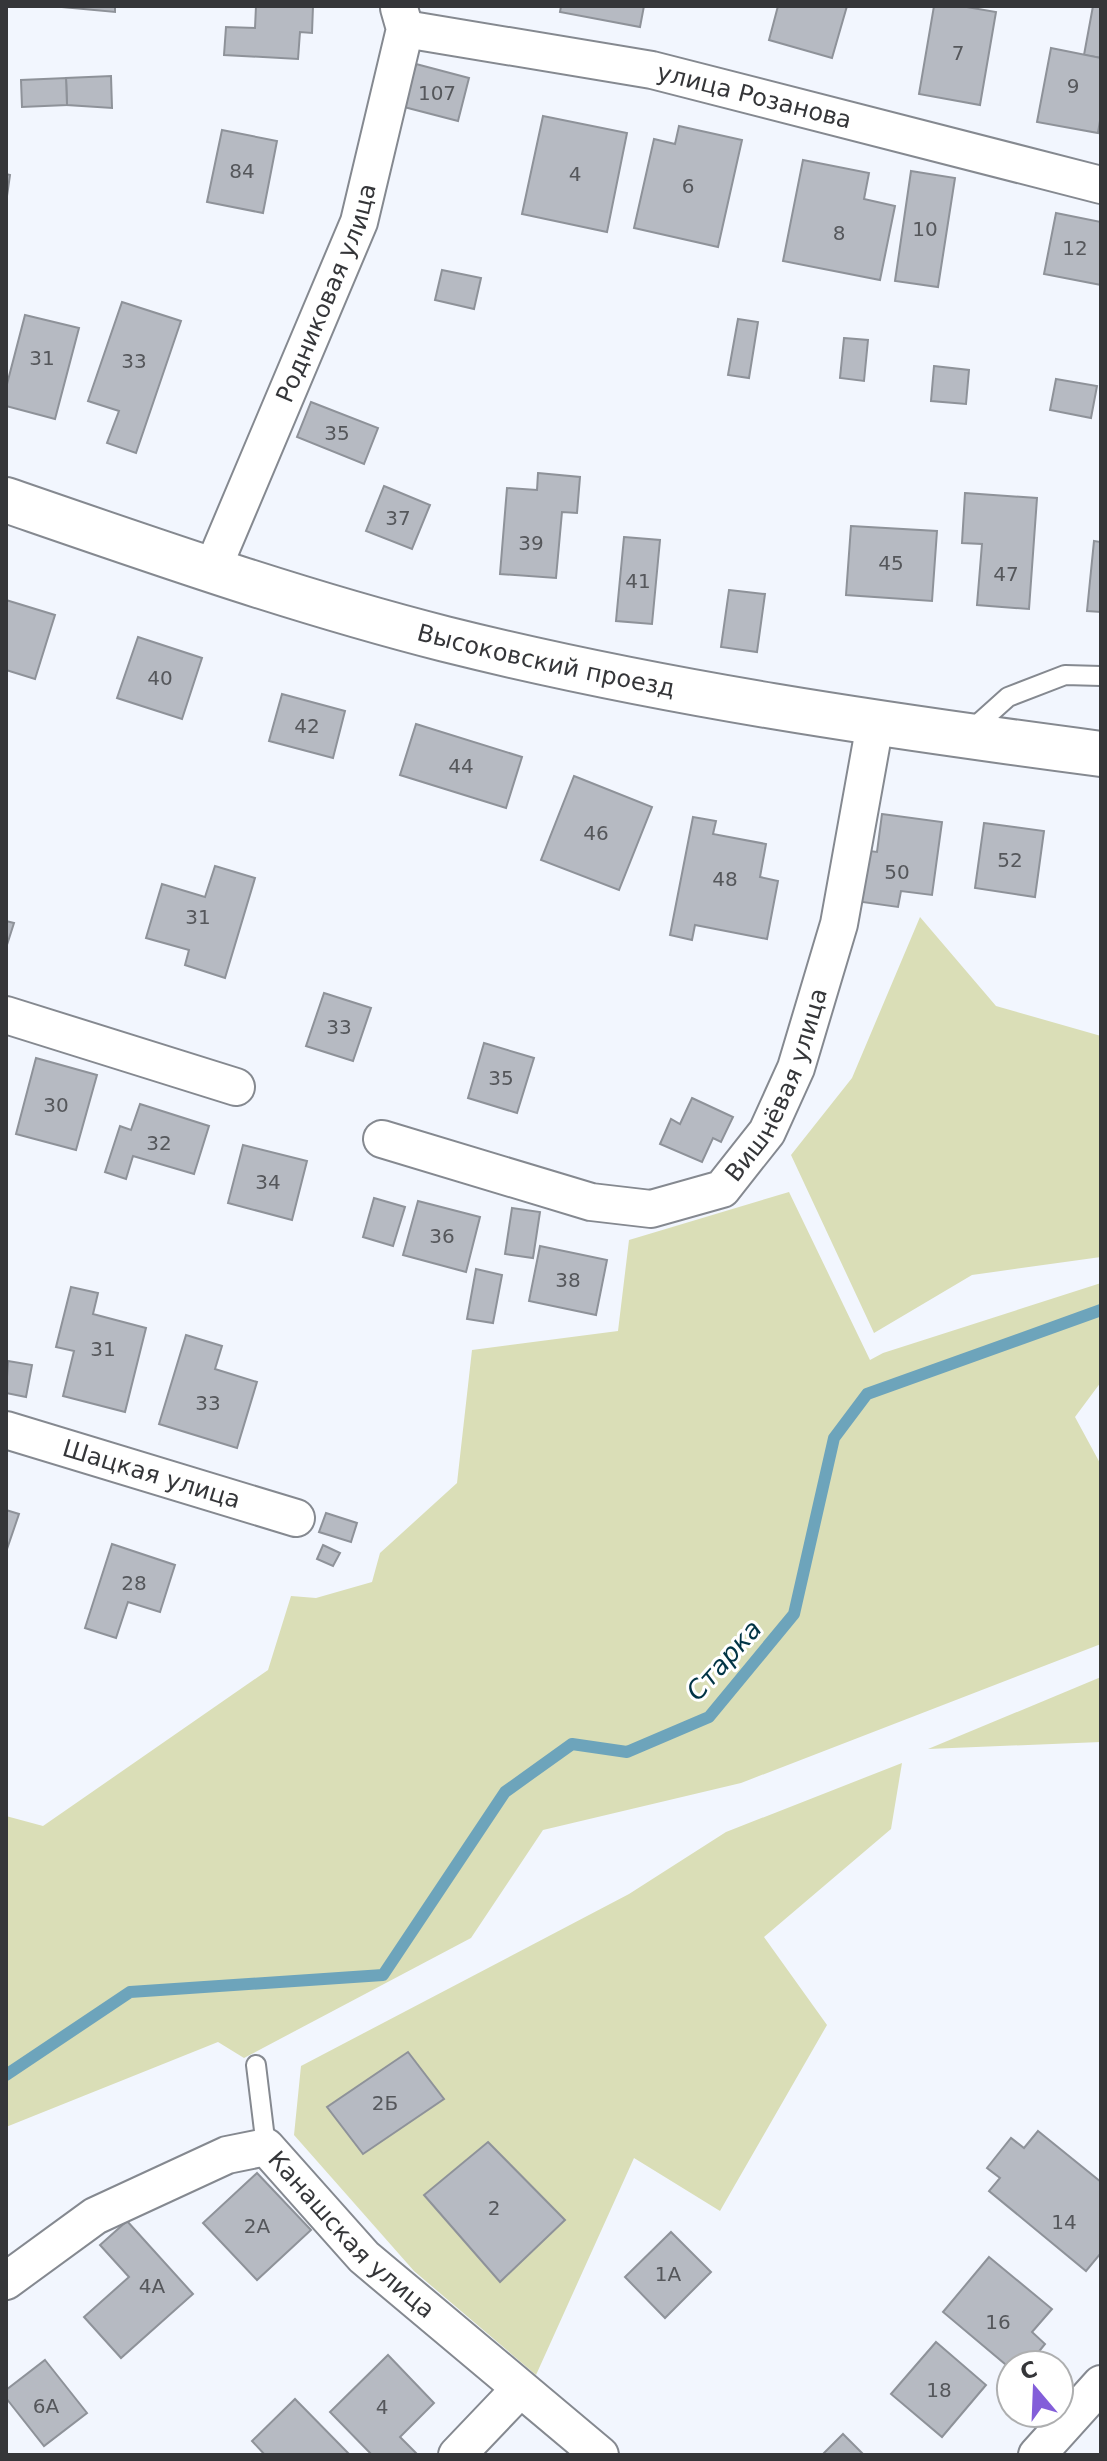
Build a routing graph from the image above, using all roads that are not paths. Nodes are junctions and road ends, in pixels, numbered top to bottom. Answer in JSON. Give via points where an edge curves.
{"nodes":[{"id":1,"x":402,"y":17,"type":"edge"},
{"id":2,"x":1101,"y":185,"type":"edge"},
{"id":3,"x":6,"y":500,"type":"edge"},
{"id":4,"x":212,"y":570,"type":"junction"},
{"id":5,"x":1101,"y":676,"type":"edge"},
{"id":6,"x":875,"y":724,"type":"junction"},
{"id":7,"x":964,"y":736,"type":"junction"},
{"id":8,"x":1101,"y":754,"type":"edge"},
{"id":9,"x":6,"y":1015,"type":"edge"},
{"id":10,"x":236,"y":1087,"type":"dead end"},
{"id":11,"x":382,"y":1139,"type":"dead end"},
{"id":12,"x":6,"y":1430,"type":"edge"},
{"id":13,"x":296,"y":1518,"type":"dead end"},
{"id":14,"x":256,"y":2065,"type":"dead end"},
{"id":15,"x":266,"y":2147,"type":"junction"},
{"id":16,"x":6,"y":2281,"type":"edge"},
{"id":17,"x":1101,"y":2384,"type":"edge"},
{"id":18,"x":519,"y":2390,"type":"junction"},
{"id":19,"x":457,"y":2455,"type":"edge"},
{"id":20,"x":600,"y":2455,"type":"edge"},
{"id":21,"x":1037,"y":2455,"type":"edge"}],
"edges":[{"from":1,"to":2,"type":"street","name":"улица Розанова","via":[[652,70]]},
{"from":1,"to":4,"type":"street","name":"Родниковая улица","via":[[359,222]]},
{"from":3,"to":4,"type":"street","name":"Высоковский проезд"},
{"from":4,"to":6,"type":"street","name":"Высоковский проезд","via":[[444,638],[611,676]]},
{"from":5,"to":7,"type":"lane","via":[[1065,675],[1008,697]]},
{"from":6,"to":7,"type":"street","name":"Высоковский проезд"},
{"from":6,"to":11,"type":"street","name":"Вишнёвая улица","via":[[839,924],[796,1068],[767,1132],[722,1189],[651,1209],[591,1202]]},
{"from":7,"to":8,"type":"street","name":"Высоковский проезд"},
{"from":9,"to":10,"type":"street"},
{"from":12,"to":13,"type":"street","name":"Шацкая улица"},
{"from":14,"to":15,"type":"lane"},
{"from":15,"to":16,"type":"street","name":"Канашская улица","via":[[227,2155],[95,2216]]},
{"from":15,"to":18,"type":"street","name":"Канашская улица","via":[[364,2257]]},
{"from":17,"to":21,"type":"street"},
{"from":18,"to":19,"type":"street"},
{"from":18,"to":20,"type":"street","name":"Канашская улица"}]}
